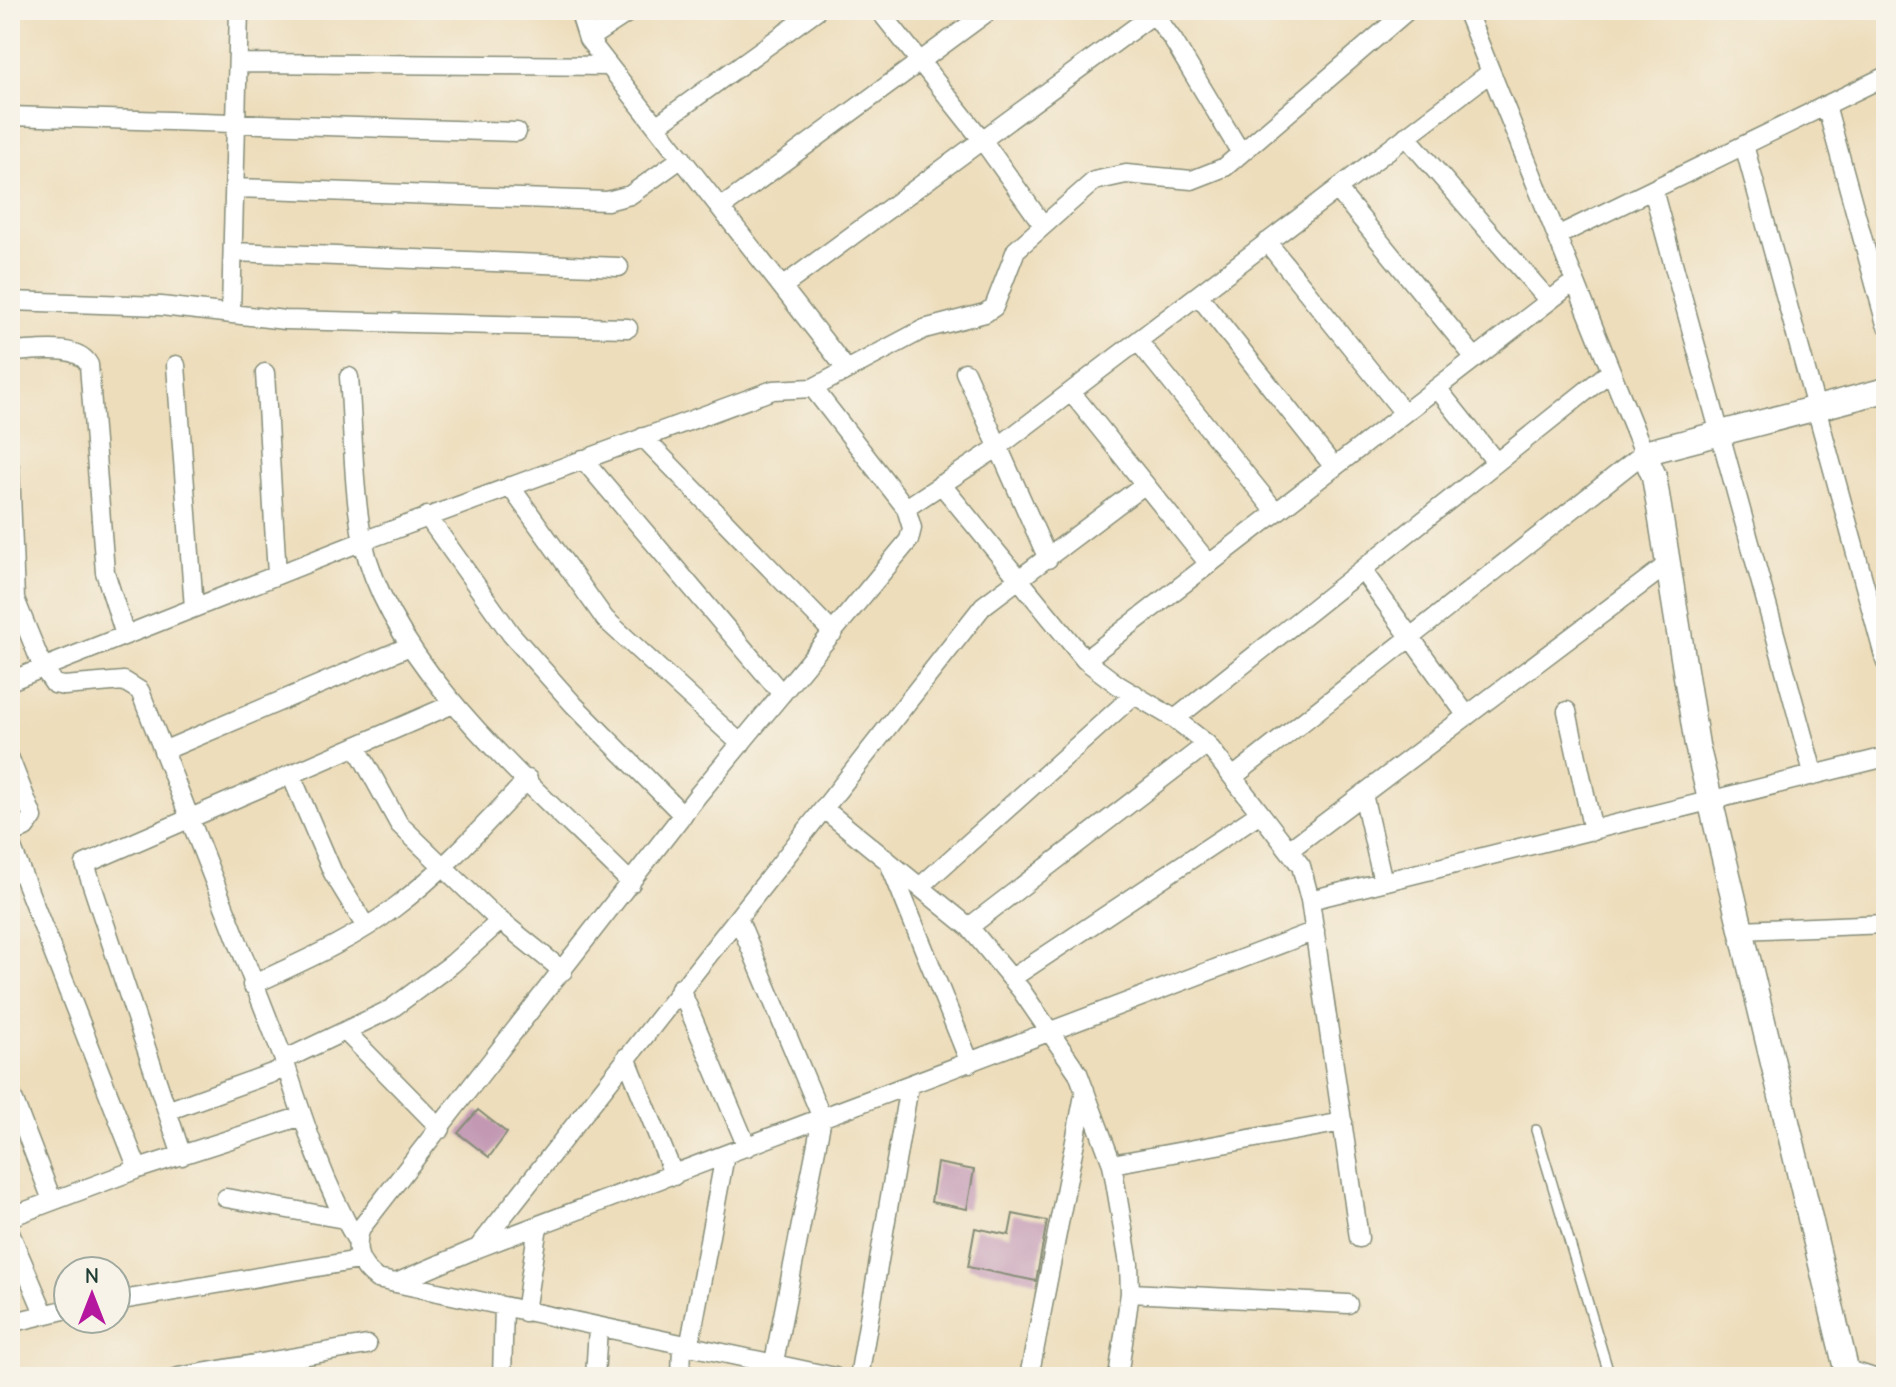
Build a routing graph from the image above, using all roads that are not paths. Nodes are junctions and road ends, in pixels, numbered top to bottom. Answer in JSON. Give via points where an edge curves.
{"nodes":[{"id":1,"x":239,"y":10,"type":"edge"},
{"id":2,"x":579,"y":10,"type":"edge"},
{"id":3,"x":632,"y":10,"type":"edge"},
{"id":4,"x":817,"y":10,"type":"edge"},
{"id":5,"x":879,"y":10,"type":"edge"},
{"id":6,"x":990,"y":10,"type":"edge"},
{"id":7,"x":1408,"y":10,"type":"edge"},
{"id":8,"x":1466,"y":10,"type":"edge"},
{"id":9,"x":1155,"y":11,"type":"edge"},
{"id":10,"x":588,"y":39,"type":"junction"},
{"id":11,"x":920,"y":61,"type":"junction"},
{"id":12,"x":238,"y":63,"type":"junction"},
{"id":13,"x":609,"y":66,"type":"junction"},
{"id":14,"x":1491,"y":72,"type":"junction"},
{"id":15,"x":1886,"y":76,"type":"edge"},
{"id":16,"x":1826,"y":105,"type":"junction"},
{"id":17,"x":10,"y":116,"type":"edge"},
{"id":18,"x":236,"y":122,"type":"junction"},
{"id":19,"x":656,"y":126,"type":"junction"},
{"id":20,"x":517,"y":132,"type":"dead end"},
{"id":21,"x":1406,"y":136,"type":"junction"},
{"id":22,"x":983,"y":141,"type":"junction"},
{"id":23,"x":1744,"y":145,"type":"junction"},
{"id":24,"x":1241,"y":153,"type":"junction"},
{"id":25,"x":682,"y":158,"type":"junction"},
{"id":26,"x":235,"y":188,"type":"junction"},
{"id":27,"x":1337,"y":189,"type":"junction"},
{"id":28,"x":1653,"y":190,"type":"junction"},
{"id":29,"x":721,"y":208,"type":"junction"},
{"id":30,"x":1043,"y":225,"type":"junction"},
{"id":31,"x":1557,"y":236,"type":"junction"},
{"id":32,"x":1267,"y":242,"type":"junction"},
{"id":33,"x":233,"y":252,"type":"junction"},
{"id":34,"x":619,"y":267,"type":"dead end"},
{"id":35,"x":1575,"y":281,"type":"junction"},
{"id":36,"x":782,"y":287,"type":"junction"},
{"id":37,"x":1198,"y":295,"type":"junction"},
{"id":38,"x":10,"y":301,"type":"edge"},
{"id":39,"x":1549,"y":301,"type":"junction"},
{"id":40,"x":231,"y":311,"type":"junction"},
{"id":41,"x":1886,"y":324,"type":"edge"},
{"id":42,"x":628,"y":328,"type":"dead end"},
{"id":43,"x":1138,"y":341,"type":"junction"},
{"id":44,"x":10,"y":352,"type":"edge"},
{"id":45,"x":1475,"y":358,"type":"junction"},
{"id":46,"x":176,"y":365,"type":"dead end"},
{"id":47,"x":847,"y":370,"type":"junction"},
{"id":48,"x":1611,"y":371,"type":"junction"},
{"id":49,"x":965,"y":372,"type":"dead end"},
{"id":50,"x":265,"y":373,"type":"dead end"},
{"id":51,"x":349,"y":377,"type":"dead end"},
{"id":52,"x":813,"y":388,"type":"junction"},
{"id":53,"x":1437,"y":388,"type":"junction"},
{"id":54,"x":1886,"y":390,"type":"edge"},
{"id":55,"x":1071,"y":392,"type":"junction"},
{"id":56,"x":1816,"y":408,"type":"junction"},
{"id":57,"x":1404,"y":413,"type":"junction"},
{"id":58,"x":1720,"y":434,"type":"junction"},
{"id":59,"x":643,"y":437,"type":"junction"},
{"id":60,"x":997,"y":448,"type":"junction"},
{"id":61,"x":1644,"y":453,"type":"junction"},
{"id":62,"x":583,"y":459,"type":"junction"},
{"id":63,"x":1496,"y":462,"type":"junction"},
{"id":64,"x":1334,"y":467,"type":"junction"},
{"id":65,"x":10,"y":468,"type":"edge"},
{"id":66,"x":941,"y":484,"type":"junction"},
{"id":67,"x":1145,"y":484,"type":"junction"},
{"id":68,"x":510,"y":486,"type":"junction"},
{"id":69,"x":906,"y":508,"type":"junction"},
{"id":70,"x":1276,"y":512,"type":"junction"},
{"id":71,"x":427,"y":516,"type":"junction"},
{"id":72,"x":363,"y":541,"type":"junction"},
{"id":73,"x":1048,"y":559,"type":"junction"},
{"id":74,"x":1209,"y":564,"type":"junction"},
{"id":75,"x":1668,"y":564,"type":"junction"},
{"id":76,"x":1362,"y":570,"type":"junction"},
{"id":77,"x":277,"y":575,"type":"junction"},
{"id":78,"x":1016,"y":578,"type":"junction"},
{"id":79,"x":194,"y":608,"type":"junction"},
{"id":80,"x":833,"y":633,"type":"junction"},
{"id":81,"x":125,"y":635,"type":"junction"},
{"id":82,"x":1409,"y":638,"type":"junction"},
{"id":83,"x":410,"y":646,"type":"junction"},
{"id":84,"x":1085,"y":660,"type":"junction"},
{"id":85,"x":1886,"y":663,"type":"edge"},
{"id":86,"x":43,"y":668,"type":"junction"},
{"id":87,"x":10,"y":681,"type":"edge"},
{"id":88,"x":782,"y":694,"type":"junction"},
{"id":89,"x":1135,"y":694,"type":"junction"},
{"id":90,"x":453,"y":704,"type":"junction"},
{"id":91,"x":1567,"y":711,"type":"dead end"},
{"id":92,"x":1467,"y":716,"type":"junction"},
{"id":93,"x":1175,"y":719,"type":"junction"},
{"id":94,"x":741,"y":744,"type":"junction"},
{"id":95,"x":1207,"y":744,"type":"junction"},
{"id":96,"x":356,"y":746,"type":"junction"},
{"id":97,"x":163,"y":751,"type":"junction"},
{"id":98,"x":1886,"y":757,"type":"edge"},
{"id":99,"x":10,"y":759,"type":"edge"},
{"id":100,"x":291,"y":775,"type":"junction"},
{"id":101,"x":1814,"y":776,"type":"junction"},
{"id":102,"x":1233,"y":777,"type":"junction"},
{"id":103,"x":528,"y":779,"type":"junction"},
{"id":104,"x":1363,"y":794,"type":"junction"},
{"id":105,"x":1711,"y":802,"type":"junction"},
{"id":106,"x":824,"y":809,"type":"junction"},
{"id":107,"x":1260,"y":813,"type":"junction"},
{"id":108,"x":683,"y":815,"type":"junction"},
{"id":109,"x":188,"y":820,"type":"junction"},
{"id":110,"x":1593,"y":831,"type":"junction"},
{"id":111,"x":10,"y":834,"type":"edge"},
{"id":112,"x":10,"y":843,"type":"edge"},
{"id":113,"x":1289,"y":850,"type":"junction"},
{"id":114,"x":890,"y":865,"type":"junction"},
{"id":115,"x":442,"y":869,"type":"junction"},
{"id":116,"x":1383,"y":882,"type":"junction"},
{"id":117,"x":631,"y":883,"type":"junction"},
{"id":118,"x":921,"y":886,"type":"junction"},
{"id":119,"x":1310,"y":900,"type":"junction"},
{"id":120,"x":738,"y":918,"type":"junction"},
{"id":121,"x":500,"y":921,"type":"junction"},
{"id":122,"x":1886,"y":924,"type":"edge"},
{"id":123,"x":366,"y":927,"type":"junction"},
{"id":124,"x":969,"y":927,"type":"junction"},
{"id":125,"x":1741,"y":930,"type":"junction"},
{"id":126,"x":1315,"y":931,"type":"junction"},
{"id":127,"x":563,"y":971,"type":"junction"},
{"id":128,"x":1012,"y":978,"type":"junction"},
{"id":129,"x":252,"y":985,"type":"junction"},
{"id":130,"x":680,"y":988,"type":"junction"},
{"id":131,"x":345,"y":1031,"type":"junction"},
{"id":132,"x":1051,"y":1031,"type":"junction"},
{"id":133,"x":626,"y":1057,"type":"junction"},
{"id":134,"x":970,"y":1063,"type":"junction"},
{"id":135,"x":285,"y":1064,"type":"junction"},
{"id":136,"x":909,"y":1086,"type":"junction"},
{"id":137,"x":1085,"y":1090,"type":"junction"},
{"id":138,"x":10,"y":1091,"type":"edge"},
{"id":139,"x":167,"y":1111,"type":"junction"},
{"id":140,"x":302,"y":1116,"type":"junction"},
{"id":141,"x":822,"y":1118,"type":"junction"},
{"id":142,"x":1343,"y":1122,"type":"junction"},
{"id":143,"x":441,"y":1129,"type":"junction"},
{"id":144,"x":1536,"y":1130,"type":"dead end"},
{"id":145,"x":747,"y":1147,"type":"junction"},
{"id":146,"x":725,"y":1155,"type":"junction"},
{"id":147,"x":182,"y":1156,"type":"junction"},
{"id":148,"x":1112,"y":1164,"type":"junction"},
{"id":149,"x":138,"y":1169,"type":"junction"},
{"id":150,"x":674,"y":1176,"type":"junction"},
{"id":151,"x":226,"y":1198,"type":"dead end"},
{"id":152,"x":52,"y":1200,"type":"junction"},
{"id":153,"x":10,"y":1217,"type":"edge"},
{"id":154,"x":344,"y":1219,"type":"junction"},
{"id":155,"x":538,"y":1226,"type":"junction"},
{"id":156,"x":10,"y":1233,"type":"edge"},
{"id":157,"x":1359,"y":1238,"type":"dead end"},
{"id":158,"x":478,"y":1248,"type":"junction"},
{"id":159,"x":358,"y":1250,"type":"junction"},
{"id":160,"x":396,"y":1283,"type":"junction"},
{"id":161,"x":1130,"y":1293,"type":"junction"},
{"id":162,"x":132,"y":1298,"type":"edge"},
{"id":163,"x":1348,"y":1304,"type":"dead end"},
{"id":164,"x":504,"y":1307,"type":"junction"},
{"id":165,"x":52,"y":1312,"type":"edge"},
{"id":166,"x":525,"y":1312,"type":"junction"},
{"id":167,"x":44,"y":1313,"type":"junction"},
{"id":168,"x":10,"y":1323,"type":"edge"},
{"id":169,"x":598,"y":1328,"type":"junction"},
{"id":170,"x":367,"y":1345,"type":"dead end"},
{"id":171,"x":685,"y":1347,"type":"junction"},
{"id":172,"x":772,"y":1370,"type":"edge"},
{"id":173,"x":1847,"y":1373,"type":"edge"},
{"id":174,"x":178,"y":1377,"type":"edge"},
{"id":175,"x":502,"y":1377,"type":"edge"},
{"id":176,"x":595,"y":1377,"type":"edge"},
{"id":177,"x":681,"y":1377,"type":"edge"},
{"id":178,"x":835,"y":1377,"type":"edge"},
{"id":179,"x":859,"y":1377,"type":"edge"},
{"id":180,"x":1029,"y":1377,"type":"edge"},
{"id":181,"x":1118,"y":1377,"type":"edge"},
{"id":182,"x":1610,"y":1377,"type":"edge"},
{"id":183,"x":1871,"y":1377,"type":"edge"}],
"edges":[{"from":1,"to":12,"type":"street"},
{"from":2,"to":10,"type":"street"},
{"from":3,"to":10,"type":"street"},
{"from":4,"to":19,"type":"street"},
{"from":5,"to":11,"type":"street"},
{"from":6,"to":11,"type":"street"},
{"from":7,"to":24,"type":"street"},
{"from":8,"to":14,"type":"street"},
{"from":9,"to":22,"type":"street"},
{"from":9,"to":24,"type":"street"},
{"from":10,"to":13,"type":"street"},
{"from":11,"to":22,"type":"street"},
{"from":11,"to":29,"type":"street"},
{"from":12,"to":13,"type":"street"},
{"from":12,"to":18,"type":"street"},
{"from":13,"to":19,"type":"street"},
{"from":14,"to":21,"type":"street"},
{"from":14,"to":31,"type":"street"},
{"from":15,"to":16,"type":"street"},
{"from":16,"to":23,"type":"street"},
{"from":16,"to":41,"type":"street"},
{"from":17,"to":18,"type":"street"},
{"from":18,"to":20,"type":"street"},
{"from":18,"to":26,"type":"street"},
{"from":19,"to":25,"type":"street"},
{"from":21,"to":27,"type":"street"},
{"from":21,"to":39,"type":"street"},
{"from":22,"to":30,"type":"street"},
{"from":22,"to":36,"type":"street"},
{"from":23,"to":28,"type":"street"},
{"from":23,"to":56,"type":"street"},
{"from":24,"to":30,"type":"street","via":[[1210,176],[1192,180],[1126,174],[1094,181]]},
{"from":25,"to":26,"type":"street","via":[[630,195],[607,201]]},
{"from":25,"to":29,"type":"street"},
{"from":26,"to":33,"type":"street"},
{"from":27,"to":32,"type":"street"},
{"from":27,"to":45,"type":"street"},
{"from":28,"to":31,"type":"street"},
{"from":28,"to":58,"type":"street"},
{"from":29,"to":36,"type":"street"},
{"from":30,"to":47,"type":"street","via":[[1011,258],[994,307],[924,329]]},
{"from":31,"to":35,"type":"street"},
{"from":32,"to":37,"type":"street"},
{"from":32,"to":57,"type":"street"},
{"from":33,"to":34,"type":"street"},
{"from":33,"to":40,"type":"street"},
{"from":35,"to":39,"type":"street"},
{"from":35,"to":48,"type":"street"},
{"from":36,"to":47,"type":"street"},
{"from":37,"to":43,"type":"street"},
{"from":37,"to":64,"type":"street"},
{"from":38,"to":40,"type":"street"},
{"from":39,"to":45,"type":"street"},
{"from":40,"to":42,"type":"street","via":[[285,320]]},
{"from":43,"to":55,"type":"street"},
{"from":43,"to":70,"type":"street"},
{"from":44,"to":81,"type":"street","via":[[71,352],[89,365],[105,572]]},
{"from":45,"to":53,"type":"street"},
{"from":46,"to":79,"type":"street"},
{"from":47,"to":52,"type":"street"},
{"from":48,"to":61,"type":"street"},
{"from":48,"to":63,"type":"street"},
{"from":49,"to":60,"type":"street"},
{"from":50,"to":77,"type":"street"},
{"from":51,"to":72,"type":"street"},
{"from":52,"to":59,"type":"street","via":[[773,390]]},
{"from":52,"to":69,"type":"street"},
{"from":53,"to":57,"type":"street"},
{"from":53,"to":63,"type":"street"},
{"from":54,"to":56,"type":"street"},
{"from":55,"to":60,"type":"street"},
{"from":55,"to":67,"type":"street"},
{"from":56,"to":58,"type":"street"},
{"from":56,"to":85,"type":"street"},
{"from":57,"to":64,"type":"street"},
{"from":58,"to":61,"type":"street"},
{"from":58,"to":101,"type":"street"},
{"from":59,"to":62,"type":"street"},
{"from":59,"to":80,"type":"street"},
{"from":60,"to":66,"type":"street"},
{"from":60,"to":73,"type":"street"},
{"from":61,"to":75,"type":"street","via":[[1654,476]]},
{"from":61,"to":82,"type":"street"},
{"from":62,"to":68,"type":"street"},
{"from":62,"to":88,"type":"street"},
{"from":63,"to":76,"type":"street"},
{"from":64,"to":70,"type":"street"},
{"from":65,"to":86,"type":"street","via":[[11,579]]},
{"from":66,"to":69,"type":"street"},
{"from":66,"to":78,"type":"street"},
{"from":67,"to":73,"type":"street"},
{"from":67,"to":74,"type":"street"},
{"from":68,"to":71,"type":"street"},
{"from":68,"to":94,"type":"street","via":[[605,619]]},
{"from":69,"to":80,"type":"street","via":[[912,528],[909,540]]},
{"from":70,"to":74,"type":"street"},
{"from":71,"to":72,"type":"street"},
{"from":71,"to":108,"type":"street","via":[[511,634]]},
{"from":72,"to":77,"type":"street"},
{"from":72,"to":83,"type":"street","via":[[383,599]]},
{"from":73,"to":78,"type":"street"},
{"from":74,"to":84,"type":"street"},
{"from":75,"to":92,"type":"street"},
{"from":75,"to":105,"type":"street"},
{"from":76,"to":82,"type":"street"},
{"from":76,"to":93,"type":"street"},
{"from":77,"to":79,"type":"street"},
{"from":78,"to":84,"type":"street"},
{"from":78,"to":106,"type":"street","via":[[983,606]]},
{"from":79,"to":81,"type":"street"},
{"from":80,"to":88,"type":"street"},
{"from":81,"to":86,"type":"street"},
{"from":82,"to":92,"type":"street"},
{"from":82,"to":102,"type":"street"},
{"from":83,"to":90,"type":"street"},
{"from":83,"to":97,"type":"street"},
{"from":84,"to":89,"type":"street"},
{"from":86,"to":87,"type":"street"},
{"from":86,"to":97,"type":"street","via":[[50,680],[64,686],[131,682],[140,691]]},
{"from":88,"to":94,"type":"street"},
{"from":89,"to":93,"type":"street"},
{"from":89,"to":118,"type":"street"},
{"from":90,"to":96,"type":"street"},
{"from":90,"to":103,"type":"street"},
{"from":91,"to":110,"type":"street"},
{"from":92,"to":104,"type":"street"},
{"from":93,"to":95,"type":"street"},
{"from":94,"to":108,"type":"street"},
{"from":95,"to":102,"type":"street"},
{"from":95,"to":124,"type":"street"},
{"from":96,"to":100,"type":"street"},
{"from":96,"to":115,"type":"street","via":[[399,824]]},
{"from":97,"to":109,"type":"street"},
{"from":98,"to":101,"type":"street"},
{"from":99,"to":111,"type":"street","via":[[33,817],[25,828]]},
{"from":100,"to":109,"type":"street"},
{"from":100,"to":123,"type":"street","via":[[333,873]]},
{"from":101,"to":105,"type":"street"},
{"from":102,"to":107,"type":"street"},
{"from":103,"to":115,"type":"street"},
{"from":103,"to":117,"type":"street"},
{"from":104,"to":113,"type":"street"},
{"from":104,"to":116,"type":"street"},
{"from":105,"to":110,"type":"street"},
{"from":105,"to":125,"type":"street"},
{"from":106,"to":114,"type":"street"},
{"from":106,"to":120,"type":"street"},
{"from":107,"to":113,"type":"street"},
{"from":107,"to":128,"type":"street"},
{"from":108,"to":117,"type":"street"},
{"from":109,"to":129,"type":"street"},
{"from":109,"to":139,"type":"street","via":[[85,864]]},
{"from":110,"to":116,"type":"street"},
{"from":112,"to":149,"type":"street"},
{"from":113,"to":119,"type":"street","via":[[1301,866]]},
{"from":114,"to":118,"type":"street"},
{"from":114,"to":134,"type":"street"},
{"from":115,"to":121,"type":"street"},
{"from":115,"to":123,"type":"street"},
{"from":116,"to":119,"type":"street"},
{"from":117,"to":127,"type":"street"},
{"from":118,"to":124,"type":"street"},
{"from":119,"to":126,"type":"street"},
{"from":120,"to":130,"type":"street"},
{"from":120,"to":141,"type":"street"},
{"from":121,"to":127,"type":"street"},
{"from":121,"to":131,"type":"street","via":[[424,986]]},
{"from":122,"to":125,"type":"street"},
{"from":123,"to":129,"type":"street"},
{"from":124,"to":128,"type":"street"},
{"from":125,"to":173,"type":"street"},
{"from":126,"to":132,"type":"street"},
{"from":126,"to":142,"type":"street"},
{"from":127,"to":143,"type":"street"},
{"from":128,"to":132,"type":"street"},
{"from":129,"to":135,"type":"street"},
{"from":130,"to":133,"type":"street"},
{"from":130,"to":145,"type":"street"},
{"from":131,"to":135,"type":"street"},
{"from":131,"to":143,"type":"street"},
{"from":132,"to":134,"type":"street"},
{"from":132,"to":137,"type":"street"},
{"from":133,"to":150,"type":"street"},
{"from":133,"to":158,"type":"street"},
{"from":134,"to":136,"type":"street"},
{"from":135,"to":139,"type":"street"},
{"from":135,"to":140,"type":"street"},
{"from":136,"to":141,"type":"street"},
{"from":136,"to":179,"type":"street"},
{"from":137,"to":148,"type":"street"},
{"from":137,"to":180,"type":"street"},
{"from":138,"to":152,"type":"street"},
{"from":139,"to":147,"type":"street"},
{"from":140,"to":147,"type":"street"},
{"from":140,"to":154,"type":"street"},
{"from":141,"to":145,"type":"street"},
{"from":141,"to":172,"type":"street"},
{"from":142,"to":148,"type":"street"},
{"from":142,"to":157,"type":"street"},
{"from":143,"to":159,"type":"street","via":[[361,1228]]},
{"from":144,"to":182,"type":"lane"},
{"from":145,"to":146,"type":"street"},
{"from":146,"to":150,"type":"street"},
{"from":146,"to":171,"type":"street"},
{"from":147,"to":149,"type":"street"},
{"from":148,"to":161,"type":"street"},
{"from":149,"to":152,"type":"street"},
{"from":150,"to":155,"type":"street"},
{"from":151,"to":154,"type":"street"},
{"from":152,"to":153,"type":"street"},
{"from":154,"to":159,"type":"street"},
{"from":155,"to":158,"type":"street"},
{"from":155,"to":166,"type":"street"},
{"from":156,"to":167,"type":"street"},
{"from":158,"to":160,"type":"street"},
{"from":159,"to":160,"type":"street","via":[[377,1279]]},
{"from":159,"to":162,"type":"street"},
{"from":160,"to":164,"type":"street"},
{"from":161,"to":163,"type":"street"},
{"from":161,"to":181,"type":"street"},
{"from":164,"to":166,"type":"street"},
{"from":164,"to":175,"type":"street"},
{"from":165,"to":167,"type":"street"},
{"from":166,"to":169,"type":"street"},
{"from":167,"to":168,"type":"street"},
{"from":169,"to":171,"type":"street"},
{"from":169,"to":176,"type":"street"},
{"from":170,"to":174,"type":"street"},
{"from":171,"to":172,"type":"street"},
{"from":171,"to":177,"type":"street"},
{"from":172,"to":178,"type":"street"},
{"from":173,"to":183,"type":"street"}]}
